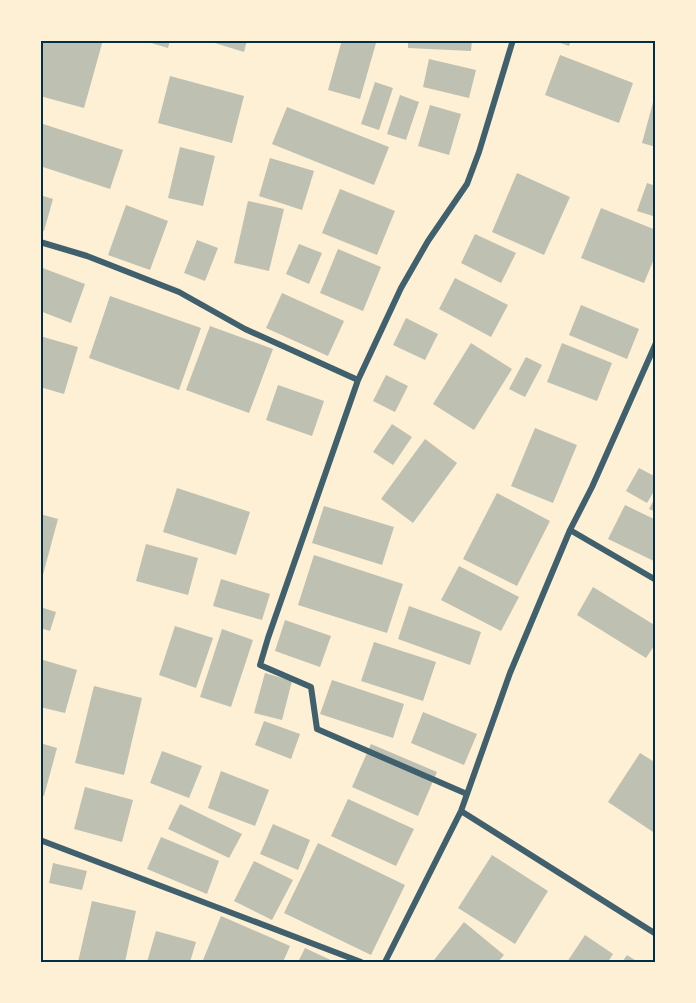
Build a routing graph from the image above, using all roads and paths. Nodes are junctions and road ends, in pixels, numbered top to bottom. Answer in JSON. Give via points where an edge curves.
{"nodes":[{"id":1,"x":513,"y":40,"type":"edge"},
{"id":2,"x":40,"y":242,"type":"edge"},
{"id":3,"x":656,"y":343,"type":"edge"},
{"id":4,"x":358,"y":380,"type":"junction"},
{"id":5,"x":570,"y":530,"type":"junction"},
{"id":6,"x":656,"y":580,"type":"edge"},
{"id":7,"x":467,"y":794,"type":"junction"},
{"id":8,"x":461,"y":811,"type":"junction"},
{"id":9,"x":40,"y":840,"type":"edge"},
{"id":10,"x":656,"y":934,"type":"edge"},
{"id":11,"x":362,"y":963,"type":"edge"},
{"id":12,"x":385,"y":963,"type":"edge"}],
"edges":[{"from":1,"to":4,"type":"street","via":[[467,184],[401,288]]},
{"from":2,"to":4,"type":"street","via":[[179,292],[245,329]]},
{"from":3,"to":5,"type":"street"},
{"from":4,"to":7,"type":"street","via":[[260,665],[310,687],[317,729]]},
{"from":5,"to":6,"type":"street"},
{"from":5,"to":7,"type":"street","via":[[510,673]]},
{"from":7,"to":8,"type":"street"},
{"from":8,"to":10,"type":"street"},
{"from":8,"to":12,"type":"street"},
{"from":9,"to":11,"type":"street"}]}
